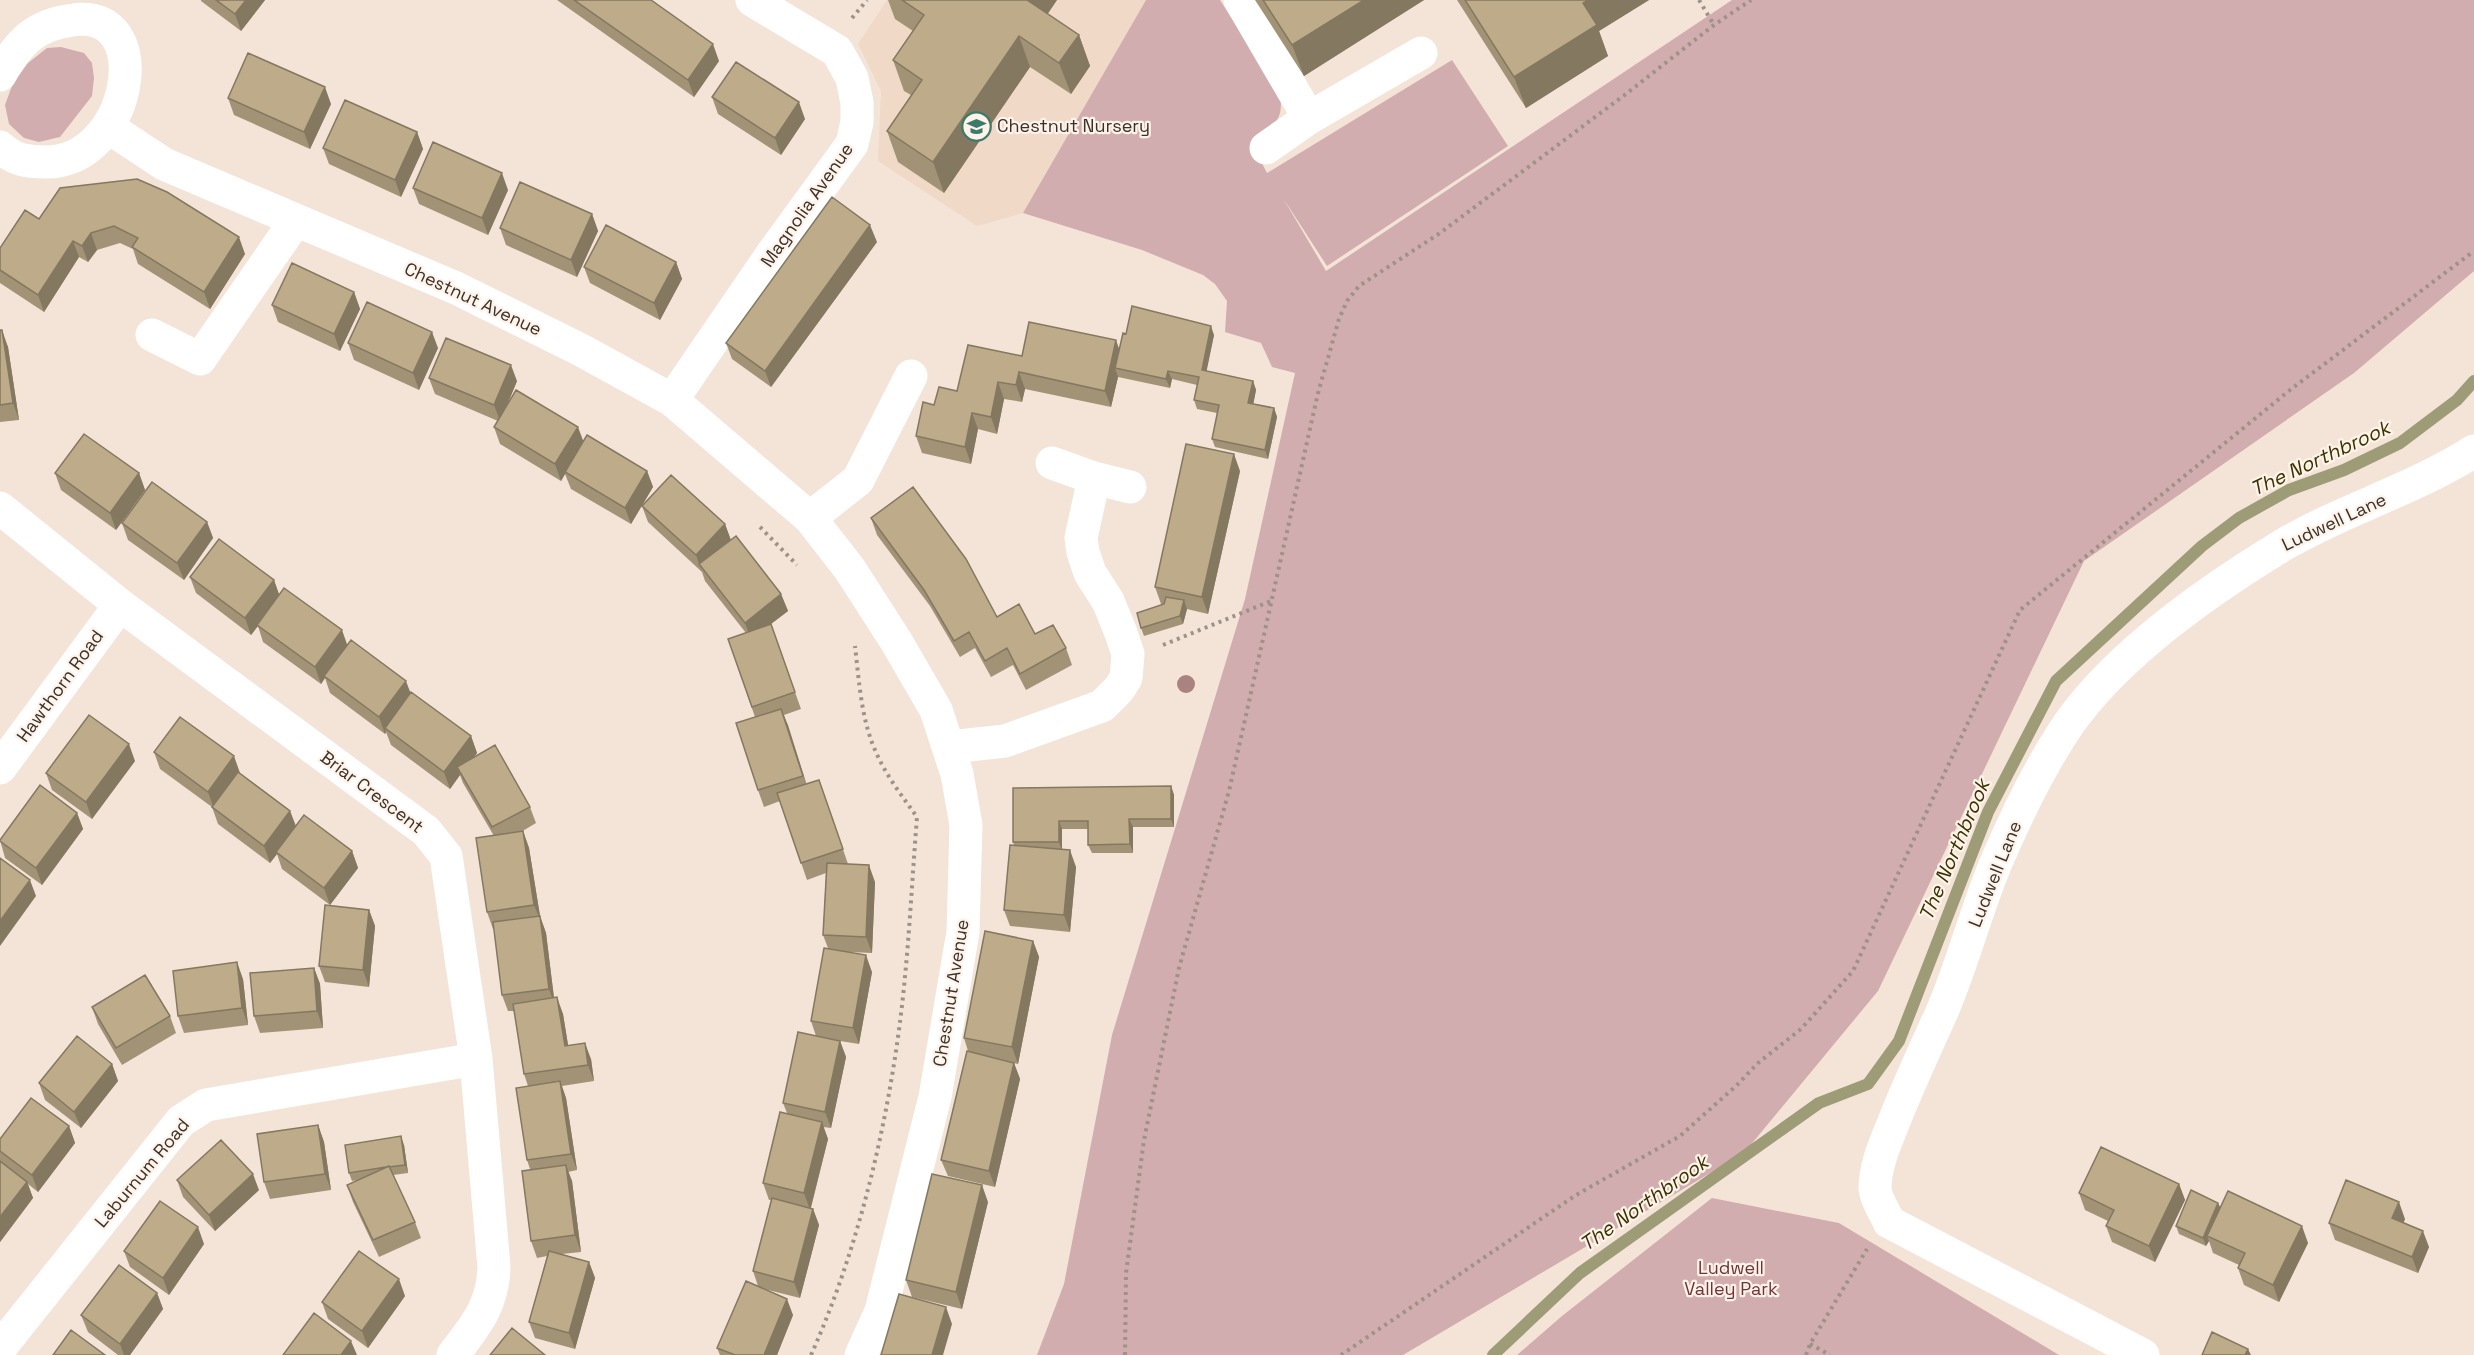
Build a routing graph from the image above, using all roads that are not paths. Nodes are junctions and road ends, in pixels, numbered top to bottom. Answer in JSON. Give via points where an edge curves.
{"nodes":[{"id":1,"x":752,"y":0,"type":"edge"},
{"id":2,"x":1240,"y":0,"type":"edge"},
{"id":3,"x":100,"y":9,"type":"edge"},
{"id":4,"x":1421,"y":53,"type":"dead end"},
{"id":5,"x":0,"y":75,"type":"edge"},
{"id":6,"x":1310,"y":118,"type":"junction"},
{"id":7,"x":108,"y":127,"type":"junction"},
{"id":8,"x":1266,"y":148,"type":"dead end"},
{"id":9,"x":3,"y":158,"type":"edge"},
{"id":10,"x":296,"y":220,"type":"junction"},
{"id":11,"x":152,"y":335,"type":"dead end"},
{"id":12,"x":911,"y":376,"type":"dead end"},
{"id":13,"x":672,"y":400,"type":"junction"},
{"id":14,"x":2474,"y":451,"type":"edge"},
{"id":15,"x":1052,"y":464,"type":"dead end"},
{"id":16,"x":1094,"y":478,"type":"junction"},
{"id":17,"x":1130,"y":487,"type":"dead end"},
{"id":18,"x":0,"y":508,"type":"edge"},
{"id":19,"x":810,"y":518,"type":"junction"},
{"id":20,"x":120,"y":605,"type":"junction"},
{"id":21,"x":950,"y":747,"type":"junction"},
{"id":22,"x":0,"y":768,"type":"edge"},
{"id":23,"x":476,"y":1059,"type":"junction"},
{"id":24,"x":0,"y":1348,"type":"edge"},
{"id":25,"x":453,"y":1355,"type":"edge"},
{"id":26,"x":861,"y":1355,"type":"edge"},
{"id":27,"x":2143,"y":1355,"type":"edge"}],
"edges":[{"from":1,"to":13,"type":"street","name":"Magnolia Avenue","via":[[837,51],[852,78],[857,122],[852,144]]},
{"from":2,"to":6,"type":"street"},
{"from":3,"to":5,"type":"street","via":[[56,22],[23,40]]},
{"from":3,"to":7,"type":"street","via":[[120,38],[125,59],[121,98]]},
{"from":4,"to":6,"type":"street"},
{"from":6,"to":8,"type":"street"},
{"from":7,"to":9,"type":"street","via":[[81,154],[64,160]]},
{"from":7,"to":10,"type":"street","name":"Chestnut Avenue","via":[[164,164]]},
{"from":10,"to":11,"type":"street","via":[[200,359]]},
{"from":10,"to":13,"type":"street","name":"Chestnut Avenue","via":[[456,288]]},
{"from":12,"to":19,"type":"street","via":[[858,480]]},
{"from":13,"to":19,"type":"street","name":"Chestnut Avenue"},
{"from":14,"to":27,"type":"street","name":"Ludwell Lane","via":[[2407,488],[2285,544],[2225,583],[2162,629],[2116,670],[2070,722],[2029,793],[1998,860],[1947,1000],[1876,1166],[1875,1192],[1889,1222]]},
{"from":15,"to":16,"type":"street"},
{"from":16,"to":17,"type":"street"},
{"from":16,"to":21,"type":"street","via":[[1081,538],[1083,552],[1121,633],[1128,654],[1126,678],[1102,706],[1005,741]]},
{"from":18,"to":20,"type":"street","name":"Briar Crescent"},
{"from":19,"to":21,"type":"street","name":"Chestnut Avenue","via":[[849,567],[896,641],[936,710]]},
{"from":20,"to":22,"type":"street","name":"Hawthorn Road"},
{"from":20,"to":23,"type":"street","name":"Briar Crescent","via":[[426,831],[446,856]]},
{"from":21,"to":26,"type":"street","name":"Chestnut Avenue","via":[[966,825],[963,932],[935,1097],[882,1311]]},
{"from":23,"to":24,"type":"street","name":"Laburnum Road","via":[[206,1105],[181,1121]]},
{"from":23,"to":25,"type":"street","name":"Briar Crescent","via":[[493,1286],[482,1317]]}]}
